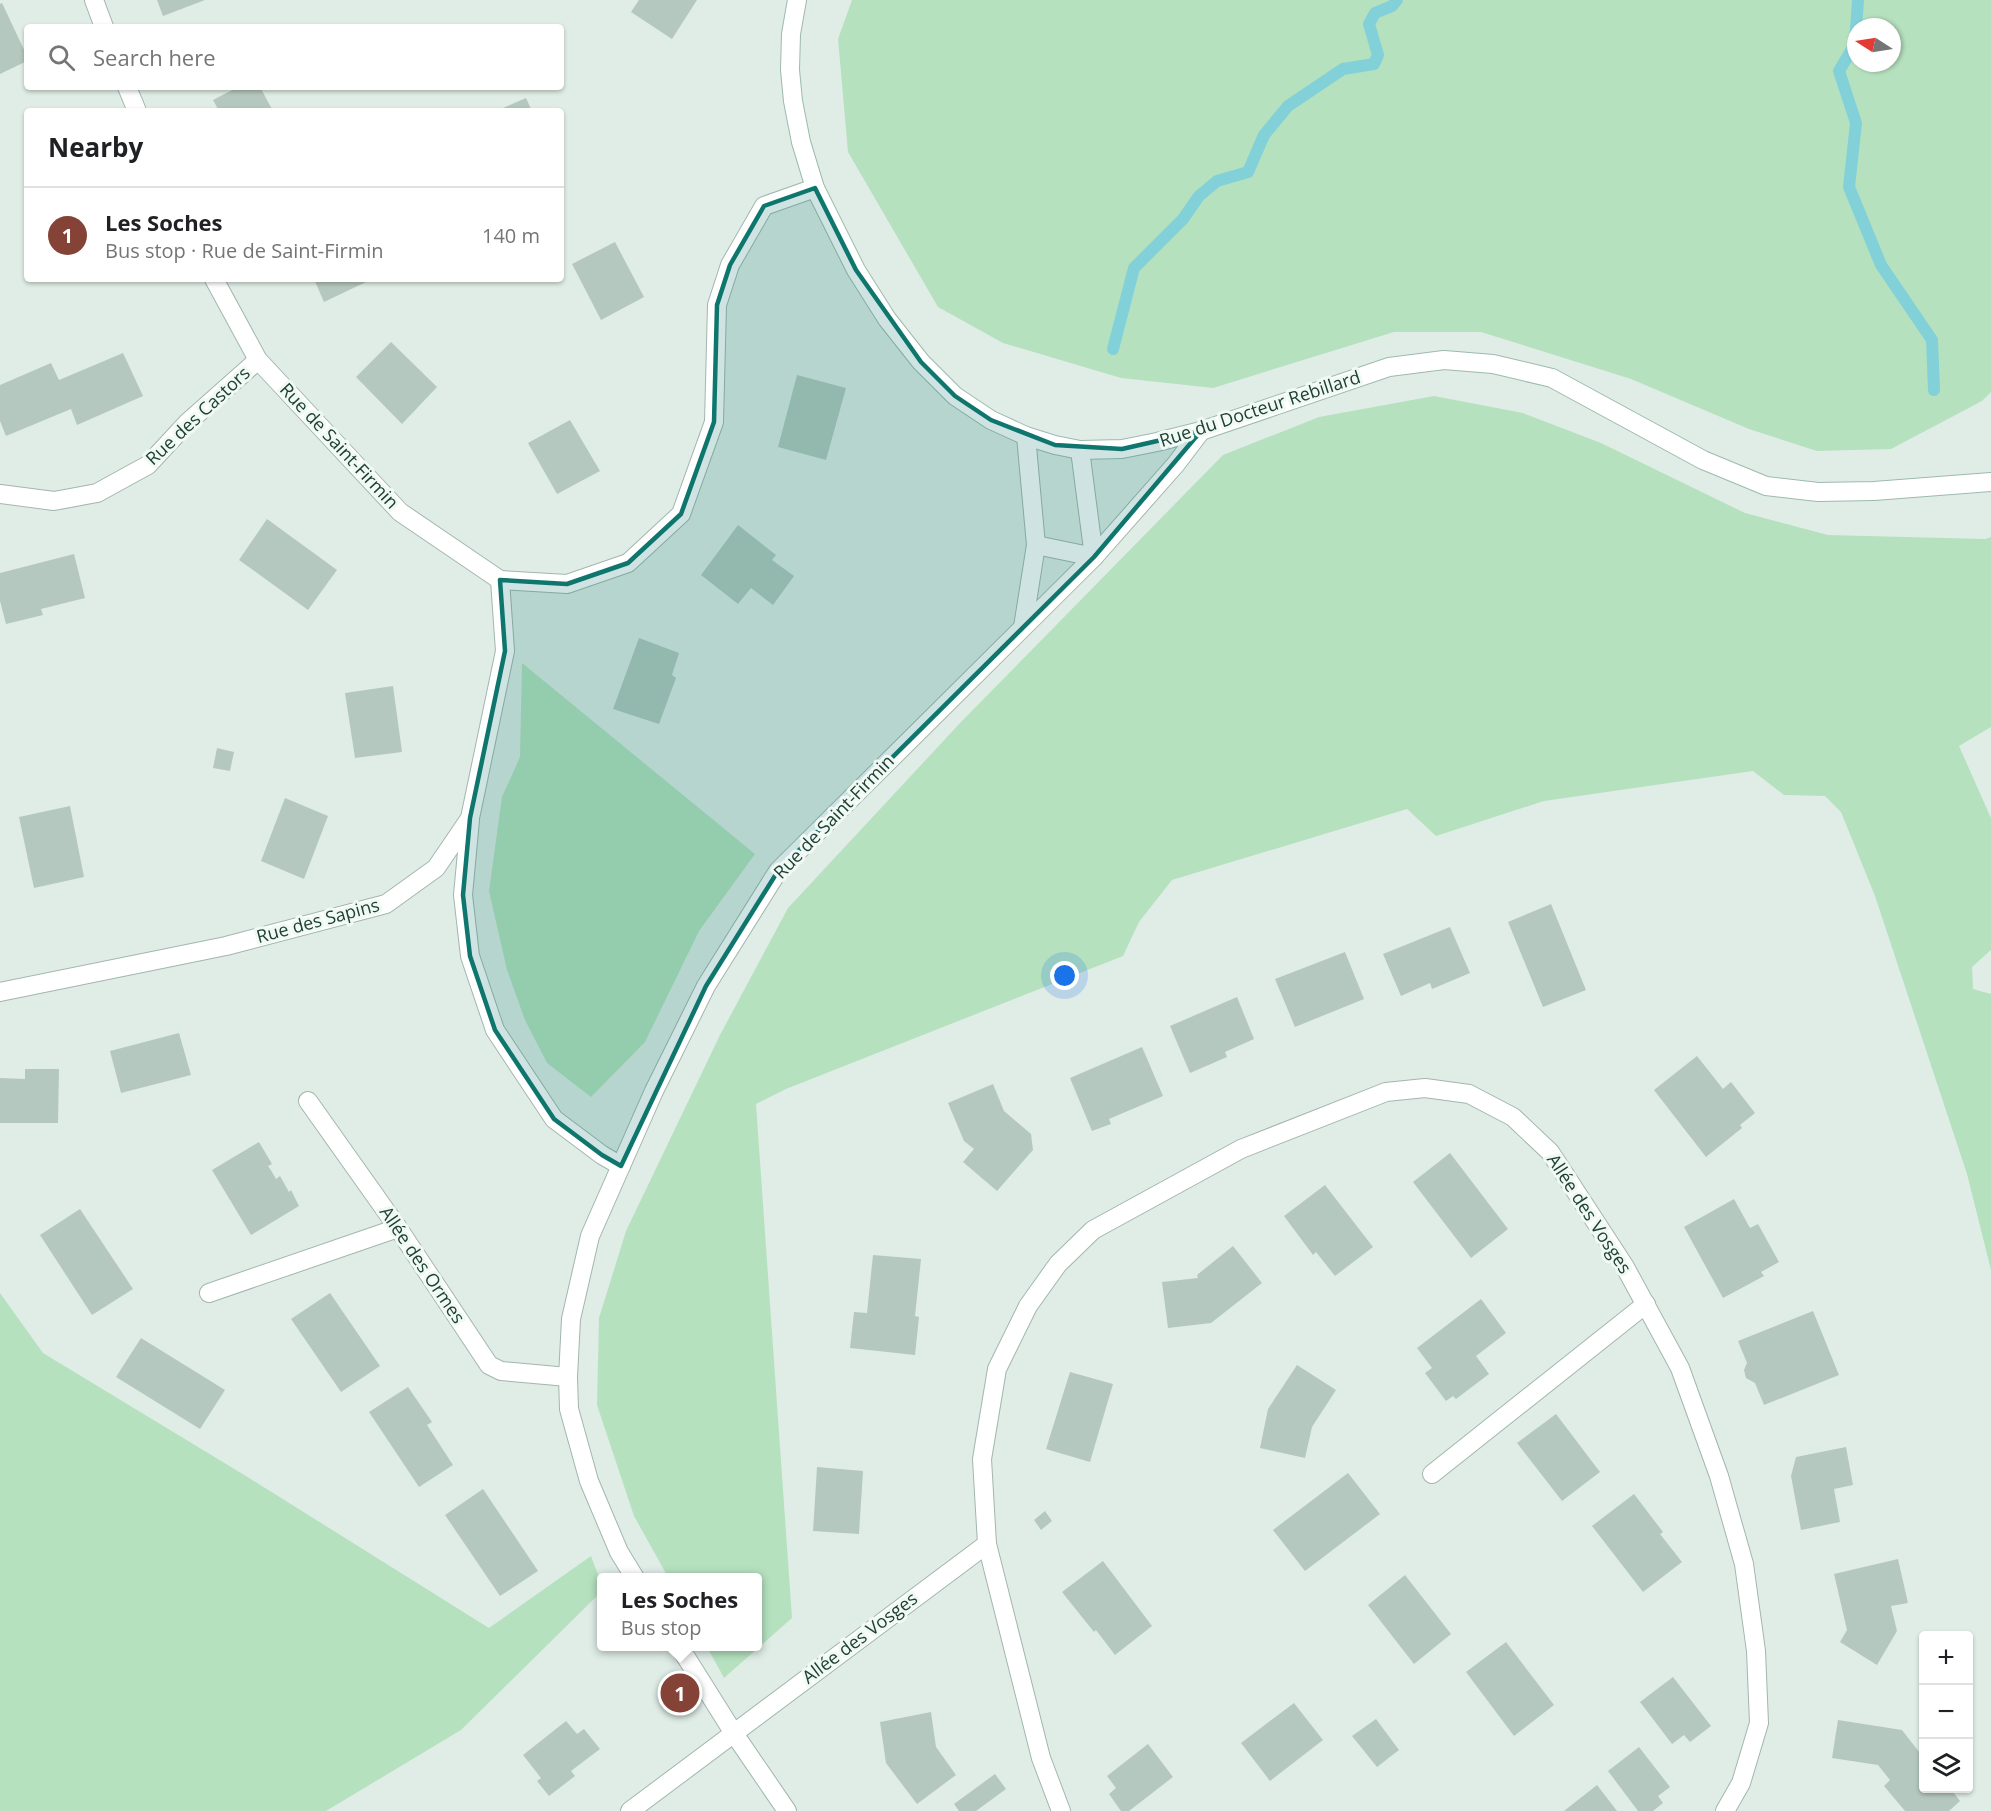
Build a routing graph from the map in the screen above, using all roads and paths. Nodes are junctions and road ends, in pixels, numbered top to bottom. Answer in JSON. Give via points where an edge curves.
{"nodes":[{"id":1,"x":94,"y":0,"type":"edge"},
{"id":2,"x":797,"y":0,"type":"edge"},
{"id":3,"x":103,"y":24,"type":"edge"},
{"id":4,"x":128,"y":90,"type":"edge"},
{"id":5,"x":136,"y":108,"type":"edge"},
{"id":6,"x":815,"y":188,"type":"junction"},
{"id":7,"x":216,"y":282,"type":"edge"},
{"id":8,"x":258,"y":360,"type":"junction"},
{"id":9,"x":1201,"y":431,"type":"junction"},
{"id":10,"x":1026,"y":436,"type":"junction"},
{"id":11,"x":1080,"y":450,"type":"junction"},
{"id":12,"x":1991,"y":482,"type":"edge"},
{"id":13,"x":0,"y":494,"type":"edge"},
{"id":14,"x":1036,"y":545,"type":"junction"},
{"id":15,"x":1094,"y":557,"type":"junction"},
{"id":16,"x":500,"y":580,"type":"junction"},
{"id":17,"x":1023,"y":627,"type":"junction"},
{"id":18,"x":470,"y":818,"type":"junction"},
{"id":19,"x":0,"y":992,"type":"edge"},
{"id":20,"x":308,"y":1101,"type":"dead end"},
{"id":21,"x":621,"y":1166,"type":"junction"},
{"id":22,"x":398,"y":1228,"type":"junction"},
{"id":23,"x":209,"y":1293,"type":"dead end"},
{"id":24,"x":1646,"y":1304,"type":"junction"},
{"id":25,"x":568,"y":1377,"type":"junction"},
{"id":26,"x":1432,"y":1474,"type":"dead end"},
{"id":27,"x":987,"y":1544,"type":"junction"},
{"id":28,"x":632,"y":1573,"type":"edge"},
{"id":29,"x":682,"y":1651,"type":"edge"},
{"id":30,"x":733,"y":1732,"type":"junction"},
{"id":31,"x":630,"y":1811,"type":"edge"},
{"id":32,"x":787,"y":1811,"type":"edge"},
{"id":33,"x":1062,"y":1811,"type":"edge"},
{"id":34,"x":1725,"y":1811,"type":"edge"}],
"edges":[{"from":1,"to":3,"type":"street"},
{"from":2,"to":6,"type":"street","name":"Rue du Docteur Rebillard","via":[[789,70],[801,142]]},
{"from":4,"to":5,"type":"street"},
{"from":6,"to":10,"type":"street","name":"Rue du Docteur Rebillard","via":[[856,270],[886,319],[921,363],[955,396],[991,420]]},
{"from":6,"to":16,"type":"street","via":[[764,206],[730,265],[717,305],[714,422],[681,514],[628,563],[567,584]]},
{"from":7,"to":8,"type":"street","name":"Rue de Saint-Firmin"},
{"from":8,"to":13,"type":"street","name":"Rue des Castors","via":[[187,423],[148,465],[98,493],[54,501]]},
{"from":8,"to":16,"type":"street","name":"Rue de Saint-Firmin","via":[[400,512]]},
{"from":9,"to":11,"type":"street","name":"Rue du Docteur Rebillard","via":[[1122,448]]},
{"from":9,"to":12,"type":"street","name":"Rue du Docteur Rebillard","via":[[1389,367],[1443,360],[1492,364],[1552,378],[1703,460],[1766,486],[1818,492]]},
{"from":9,"to":15,"type":"street","name":"Rue de Saint-Firmin"},
{"from":10,"to":11,"type":"street","name":"Rue du Docteur Rebillard"},
{"from":10,"to":14,"type":"street"},
{"from":11,"to":15,"type":"street"},
{"from":14,"to":15,"type":"street"},
{"from":14,"to":17,"type":"street"},
{"from":15,"to":17,"type":"street","name":"Rue de Saint-Firmin"},
{"from":16,"to":18,"type":"street","name":"Rue des Sapins","via":[[505,651]]},
{"from":17,"to":21,"type":"street","name":"Rue de Saint-Firmin","via":[[778,871],[706,986]]},
{"from":18,"to":19,"type":"street","name":"Rue des Sapins","via":[[436,868],[386,904],[226,946]]},
{"from":18,"to":21,"type":"street","via":[[463,895],[470,956],[495,1030],[554,1119]]},
{"from":20,"to":22,"type":"street","name":"Allée des Ormes"},
{"from":21,"to":25,"type":"street","name":"Rue de Saint-Firmin","via":[[590,1236],[571,1319]]},
{"from":22,"to":23,"type":"street"},
{"from":22,"to":25,"type":"street","name":"Allée des Ormes","via":[[489,1365],[501,1371]]},
{"from":24,"to":26,"type":"street"},
{"from":24,"to":27,"type":"street","name":"Allée des Vosges","via":[[1550,1152],[1513,1117],[1469,1094],[1425,1088],[1386,1092],[1241,1149],[1093,1230],[1058,1264],[1028,1306],[997,1369],[982,1459]]},
{"from":24,"to":34,"type":"street","name":"Allée des Vosges","via":[[1680,1368],[1719,1476],[1744,1564],[1756,1651],[1759,1723],[1741,1782]]},
{"from":25,"to":28,"type":"street","name":"Rue de Saint-Firmin","via":[[569,1409],[589,1481]]},
{"from":27,"to":30,"type":"street","name":"Allée des Vosges"},
{"from":27,"to":33,"type":"street","name":"Allée des Vosges","via":[[1041,1758]]},
{"from":29,"to":30,"type":"street"},
{"from":30,"to":31,"type":"street","name":"Allée des Vosges"},
{"from":30,"to":32,"type":"street"}]}
